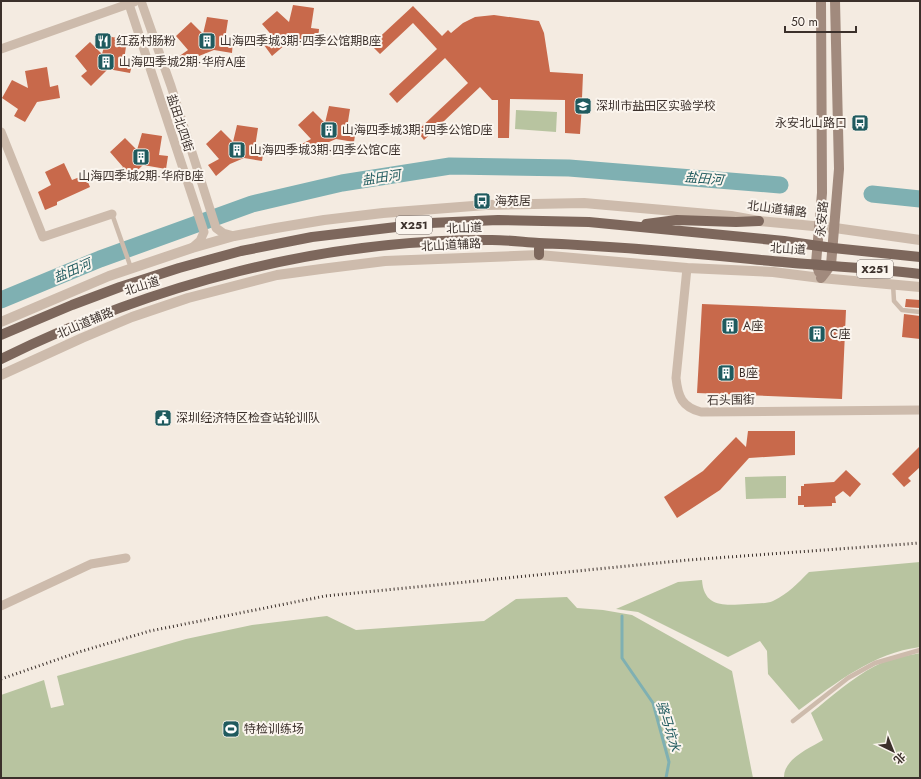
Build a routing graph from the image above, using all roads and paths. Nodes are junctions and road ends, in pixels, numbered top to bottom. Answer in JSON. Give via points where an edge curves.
{"nodes":[{"id":1,"x":140,"y":1,"type":"edge"},
{"id":2,"x":821,"y":1,"type":"edge"},
{"id":3,"x":835,"y":1,"type":"edge"},
{"id":4,"x":129,"y":2,"type":"edge"},
{"id":5,"x":1,"y":50,"type":"edge"},
{"id":6,"x":1,"y":132,"type":"edge"},
{"id":7,"x":112,"y":214,"type":"joint"},
{"id":8,"x":759,"y":221,"type":"junction"},
{"id":9,"x":628,"y":226,"type":"junction"},
{"id":10,"x":820,"y":228,"type":"junction"},
{"id":11,"x":835,"y":228,"type":"junction"},
{"id":12,"x":234,"y":236,"type":"junction"},
{"id":13,"x":920,"y":240,"type":"edge"},
{"id":14,"x":539,"y":243,"type":"junction"},
{"id":15,"x":817,"y":245,"type":"junction"},
{"id":16,"x":192,"y":248,"type":"junction"},
{"id":17,"x":833,"y":248,"type":"junction"},
{"id":18,"x":539,"y":255,"type":"junction"},
{"id":19,"x":920,"y":257,"type":"edge"},
{"id":20,"x":816,"y":263,"type":"junction"},
{"id":21,"x":130,"y":264,"type":"junction"},
{"id":22,"x":831,"y":265,"type":"junction"},
{"id":23,"x":687,"y":268,"type":"junction"},
{"id":24,"x":234,"y":272,"type":"junction"},
{"id":25,"x":920,"y":274,"type":"edge"},
{"id":26,"x":821,"y":278,"type":"junction"},
{"id":27,"x":893,"y":284,"type":"junction"},
{"id":28,"x":920,"y":287,"type":"edge"},
{"id":29,"x":227,"y":288,"type":"junction"},
{"id":30,"x":920,"y":312,"type":"edge"},
{"id":31,"x":1,"y":322,"type":"edge"},
{"id":32,"x":4,"y":334,"type":"edge"},
{"id":33,"x":1,"y":359,"type":"edge"},
{"id":34,"x":1,"y":375,"type":"edge"},
{"id":35,"x":920,"y":410,"type":"edge"},
{"id":36,"x":126,"y":558,"type":"dead end"},
{"id":37,"x":1,"y":606,"type":"edge"},
{"id":38,"x":920,"y":650,"type":"edge"},
{"id":39,"x":792,"y":721,"type":"dead end"}],
"edges":[{"from":1,"to":4,"type":"street"},
{"from":1,"to":12,"type":"street","name":"盐田北四街","via":[[171,86],[216,228],[223,234]]},
{"from":2,"to":10,"type":"main road","name":"永安路"},
{"from":3,"to":11,"type":"main road","name":"永安路","via":[[839,169]]},
{"from":4,"to":5,"type":"street"},
{"from":4,"to":16,"type":"street","name":"盐田北四街","via":[[204,232],[200,241]]},
{"from":6,"to":7,"type":"street","via":[[43,237]]},
{"from":7,"to":21,"type":"lane"},
{"from":8,"to":9,"type":"main road","via":[[677,220]]},
{"from":8,"to":10,"type":"street","name":"北山道辅路"},
{"from":8,"to":12,"type":"street","name":"北山道辅路","via":[[731,216],[584,203],[530,203],[383,212]]},
{"from":9,"to":15,"type":"main road","name":"北山道","number":"X251"},
{"from":9,"to":32,"type":"main road","name":"北山道","number":"X251","via":[[589,222],[498,220],[430,223],[304,238],[241,251],[179,268],[113,290]]},
{"from":10,"to":11,"type":"street","name":"北山道辅路"},
{"from":10,"to":15,"type":"main road","name":"永安路"},
{"from":11,"to":13,"type":"street","name":"北山道辅路"},
{"from":11,"to":17,"type":"main road","name":"永安路"},
{"from":12,"to":16,"type":"street","name":"北山道辅路"},
{"from":14,"to":18,"type":"main road"},
{"from":14,"to":20,"type":"main road","name":"北山道","number":"X251"},
{"from":14,"to":24,"type":"main road","name":"北山道","number":"X251","via":[[493,240],[390,245],[335,252]]},
{"from":15,"to":17,"type":"main road","name":"北山道","number":"X251"},
{"from":15,"to":20,"type":"main road","name":"永安路"},
{"from":16,"to":21,"type":"street","name":"北山道辅路"},
{"from":17,"to":19,"type":"main road","name":"北山道","number":"X251"},
{"from":17,"to":22,"type":"main road","name":"永安路"},
{"from":18,"to":23,"type":"street","name":"北山道辅路"},
{"from":18,"to":29,"type":"street","name":"北山道辅路","via":[[385,262],[321,268],[277,275]]},
{"from":20,"to":22,"type":"main road","name":"北山道","number":"X251"},
{"from":20,"to":26,"type":"main road","name":"永安路"},
{"from":21,"to":31,"type":"street","name":"北山道辅路"},
{"from":22,"to":25,"type":"main road","name":"北山道","number":"X251"},
{"from":22,"to":26,"type":"main road"},
{"from":23,"to":26,"type":"street","name":"北山道辅路"},
{"from":23,"to":35,"type":"street","name":"石头围街","via":[[676,378],[677,391],[691,409],[701,412]]},
{"from":24,"to":29,"type":"street"},
{"from":24,"to":33,"type":"main road","name":"北山道","number":"X251","via":[[127,305],[75,325]]},
{"from":26,"to":27,"type":"street","name":"北山道辅路"},
{"from":27,"to":28,"type":"street","name":"北山道辅路"},
{"from":27,"to":30,"type":"lane","via":[[894,301],[902,310]]},
{"from":29,"to":34,"type":"street","name":"北山道辅路","via":[[132,317]]},
{"from":36,"to":37,"type":"street","via":[[91,564]]},
{"from":38,"to":39,"type":"lane","via":[[875,662],[848,678]]}]}
